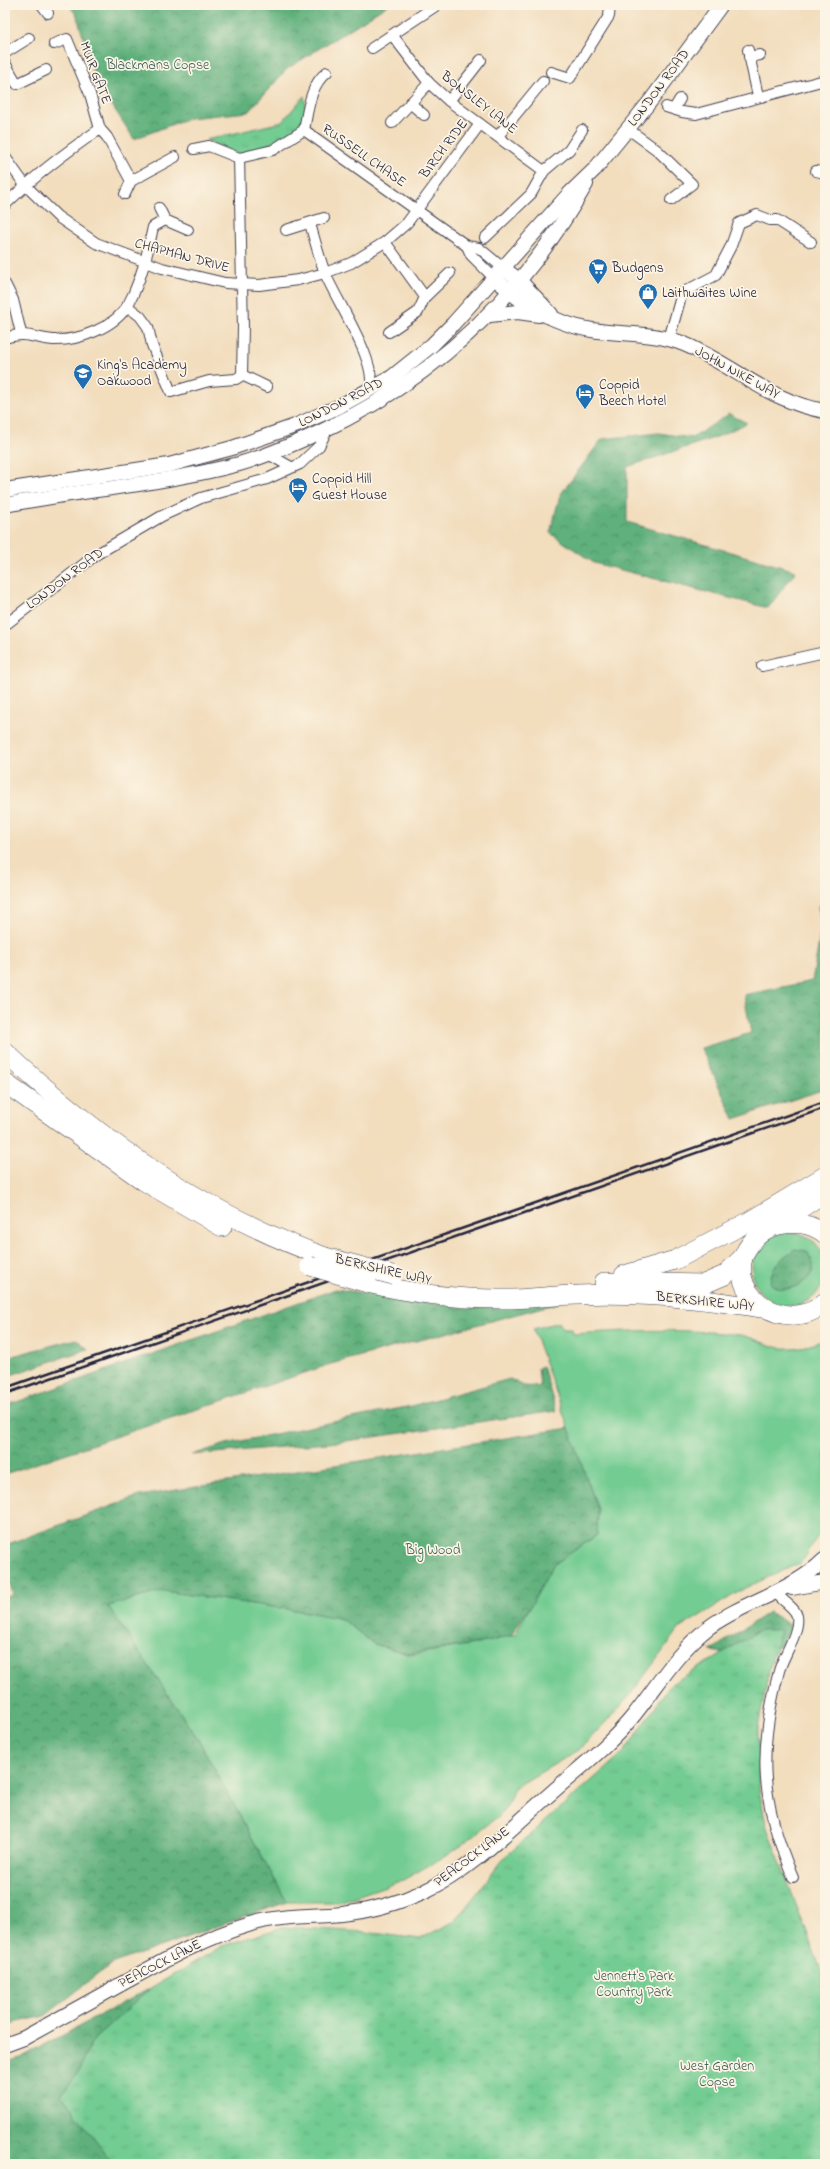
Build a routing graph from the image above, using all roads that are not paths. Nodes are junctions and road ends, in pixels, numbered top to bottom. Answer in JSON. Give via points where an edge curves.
{"nodes":[{"id":1,"x":42,"y":5,"type":"edge"},
{"id":2,"x":437,"y":5,"type":"edge"},
{"id":3,"x":610,"y":5,"type":"edge"},
{"id":4,"x":721,"y":5,"type":"edge"},
{"id":5,"x":48,"y":13,"type":"dead end"},
{"id":6,"x":393,"y":36,"type":"junction"},
{"id":7,"x":29,"y":38,"type":"dead end"},
{"id":8,"x":54,"y":44,"type":"dead end"},
{"id":9,"x":372,"y":48,"type":"dead end"},
{"id":10,"x":5,"y":52,"type":"edge"},
{"id":11,"x":760,"y":55,"type":"dead end"},
{"id":12,"x":481,"y":60,"type":"dead end"},
{"id":13,"x":5,"y":63,"type":"edge"},
{"id":14,"x":46,"y":70,"type":"dead end"},
{"id":15,"x":327,"y":72,"type":"dead end"},
{"id":16,"x":552,"y":72,"type":"dead end"},
{"id":17,"x":825,"y":80,"type":"edge"},
{"id":18,"x":543,"y":81,"type":"dead end"},
{"id":19,"x":429,"y":83,"type":"junction"},
{"id":20,"x":758,"y":96,"type":"junction"},
{"id":21,"x":680,"y":99,"type":"dead end"},
{"id":22,"x":449,"y":101,"type":"junction"},
{"id":23,"x":410,"y":103,"type":"junction"},
{"id":24,"x":424,"y":115,"type":"dead end"},
{"id":25,"x":392,"y":123,"type":"dead end"},
{"id":26,"x":480,"y":124,"type":"junction"},
{"id":27,"x":100,"y":129,"type":"junction"},
{"id":28,"x":628,"y":129,"type":"junction"},
{"id":29,"x":304,"y":130,"type":"junction"},
{"id":30,"x":582,"y":130,"type":"dead end"},
{"id":31,"x":498,"y":136,"type":"junction"},
{"id":32,"x":194,"y":149,"type":"dead end"},
{"id":33,"x":5,"y":157,"type":"edge"},
{"id":34,"x":175,"y":157,"type":"dead end"},
{"id":35,"x":240,"y":158,"type":"junction"},
{"id":36,"x":595,"y":169,"type":"junction"},
{"id":37,"x":544,"y":171,"type":"junction"},
{"id":38,"x":131,"y":181,"type":"junction"},
{"id":39,"x":25,"y":186,"type":"junction"},
{"id":40,"x":125,"y":194,"type":"dead end"},
{"id":41,"x":671,"y":200,"type":"dead end"},
{"id":42,"x":5,"y":205,"type":"edge"},
{"id":43,"x":159,"y":208,"type":"dead end"},
{"id":44,"x":416,"y":210,"type":"junction"},
{"id":45,"x":324,"y":218,"type":"dead end"},
{"id":46,"x":165,"y":220,"type":"junction"},
{"id":47,"x":310,"y":224,"type":"junction"},
{"id":48,"x":188,"y":230,"type":"dead end"},
{"id":49,"x":286,"y":230,"type":"dead end"},
{"id":50,"x":485,"y":238,"type":"dead end"},
{"id":51,"x":385,"y":242,"type":"junction"},
{"id":52,"x":811,"y":242,"type":"dead end"},
{"id":53,"x":145,"y":263,"type":"junction"},
{"id":54,"x":325,"y":273,"type":"junction"},
{"id":55,"x":450,"y":273,"type":"dead end"},
{"id":56,"x":508,"y":280,"type":"junction"},
{"id":57,"x":5,"y":284,"type":"edge"},
{"id":58,"x":241,"y":285,"type":"junction"},
{"id":59,"x":425,"y":297,"type":"junction"},
{"id":60,"x":127,"y":306,"type":"junction"},
{"id":61,"x":490,"y":315,"type":"junction"},
{"id":62,"x":555,"y":318,"type":"junction"},
{"id":63,"x":389,"y":332,"type":"dead end"},
{"id":64,"x":21,"y":333,"type":"junction"},
{"id":65,"x":5,"y":338,"type":"edge"},
{"id":66,"x":669,"y":339,"type":"junction"},
{"id":67,"x":242,"y":375,"type":"junction"},
{"id":68,"x":267,"y":387,"type":"dead end"},
{"id":69,"x":369,"y":390,"type":"junction"},
{"id":70,"x":825,"y":411,"type":"edge"},
{"id":71,"x":328,"y":428,"type":"junction"},
{"id":72,"x":274,"y":457,"type":"junction"},
{"id":73,"x":291,"y":468,"type":"junction"},
{"id":74,"x":280,"y":472,"type":"junction"},
{"id":75,"x":5,"y":490,"type":"edge"},
{"id":76,"x":5,"y":505,"type":"edge"},
{"id":77,"x":5,"y":624,"type":"edge"},
{"id":78,"x":825,"y":652,"type":"edge"},
{"id":79,"x":762,"y":666,"type":"dead end"},
{"id":80,"x":5,"y":1039,"type":"edge"},
{"id":81,"x":5,"y":1052,"type":"edge"},
{"id":82,"x":5,"y":1070,"type":"edge"},
{"id":83,"x":5,"y":1083,"type":"edge"},
{"id":84,"x":58,"y":1100,"type":"junction"},
{"id":85,"x":82,"y":1136,"type":"junction"},
{"id":86,"x":825,"y":1176,"type":"edge"},
{"id":87,"x":825,"y":1192,"type":"edge"},
{"id":88,"x":773,"y":1226,"type":"junction"},
{"id":89,"x":825,"y":1234,"type":"edge"},
{"id":90,"x":743,"y":1257,"type":"junction"},
{"id":91,"x":317,"y":1261,"type":"junction"},
{"id":92,"x":590,"y":1282,"type":"junction"},
{"id":93,"x":824,"y":1303,"type":"edge"},
{"id":94,"x":767,"y":1309,"type":"junction"},
{"id":95,"x":825,"y":1560,"type":"edge"},
{"id":96,"x":825,"y":1582,"type":"edge"},
{"id":97,"x":779,"y":1590,"type":"junction"},
{"id":98,"x":793,"y":1877,"type":"dead end"},
{"id":99,"x":5,"y":2044,"type":"edge"}],
"edges":[{"from":1,"to":5,"type":"street"},
{"from":2,"to":6,"type":"street"},
{"from":3,"to":16,"type":"street","via":[[609,16],[570,78]]},
{"from":4,"to":28,"type":"main road","name":"LONDON ROAD"},
{"from":6,"to":9,"type":"street"},
{"from":6,"to":19,"type":"street","name":"BONSLEY LANE"},
{"from":7,"to":10,"type":"street"},
{"from":8,"to":27,"type":"street","name":"MUIR GATE","via":[[66,39],[90,94]]},
{"from":11,"to":20,"type":"street","via":[[748,54]]},
{"from":12,"to":22,"type":"street"},
{"from":13,"to":14,"type":"street","via":[[17,84]]},
{"from":15,"to":29,"type":"street","via":[[318,78]]},
{"from":17,"to":20,"type":"street"},
{"from":18,"to":31,"type":"street"},
{"from":19,"to":22,"type":"street","name":"BONSLEY LANE"},
{"from":19,"to":23,"type":"street"},
{"from":20,"to":21,"type":"street","via":[[696,114],[670,108]]},
{"from":22,"to":26,"type":"street","name":"BONSLEY LANE"},
{"from":23,"to":24,"type":"street"},
{"from":23,"to":25,"type":"street"},
{"from":26,"to":31,"type":"street","name":"BONSLEY LANE"},
{"from":26,"to":44,"type":"street","name":"BIRCH RIDE"},
{"from":27,"to":38,"type":"street","name":"MUIR GATE"},
{"from":27,"to":39,"type":"street","via":[[62,155]]},
{"from":28,"to":36,"type":"main road","name":"LONDON ROAD"},
{"from":28,"to":41,"type":"street","via":[[657,150],[692,184]]},
{"from":29,"to":35,"type":"street","name":"RUSSELL CHASE","via":[[273,150]]},
{"from":29,"to":44,"type":"street","name":"RUSSELL CHASE"},
{"from":30,"to":37,"type":"street","via":[[569,150]]},
{"from":31,"to":37,"type":"street","name":"BONSLEY LANE"},
{"from":32,"to":35,"type":"street","via":[[209,146]]},
{"from":33,"to":39,"type":"street","name":"CHAPMAN DRIVE"},
{"from":34,"to":38,"type":"street"},
{"from":35,"to":58,"type":"street"},
{"from":36,"to":56,"type":"main road","name":"LONDON ROAD"},
{"from":36,"to":56,"type":"main road","name":"LONDON ROAD","via":[[577,201]]},
{"from":37,"to":50,"type":"street","via":[[531,194]]},
{"from":38,"to":40,"type":"street"},
{"from":39,"to":42,"type":"street"},
{"from":39,"to":53,"type":"street","name":"CHAPMAN DRIVE","via":[[78,232],[102,246]]},
{"from":43,"to":46,"type":"street"},
{"from":44,"to":51,"type":"street","name":"CHAPMAN DRIVE","via":[[407,223]]},
{"from":44,"to":56,"type":"street","name":"RUSSELL CHASE","via":[[467,246],[471,255]]},
{"from":45,"to":47,"type":"street"},
{"from":46,"to":48,"type":"street"},
{"from":46,"to":53,"type":"street","via":[[153,227]]},
{"from":47,"to":49,"type":"street"},
{"from":47,"to":54,"type":"street"},
{"from":51,"to":54,"type":"street","name":"CHAPMAN DRIVE","via":[[351,263]]},
{"from":51,"to":59,"type":"street"},
{"from":52,"to":66,"type":"street","via":[[777,220],[770,220],[757,214],[739,223],[716,275],[682,293]]},
{"from":53,"to":58,"type":"street","name":"CHAPMAN DRIVE","via":[[208,280]]},
{"from":53,"to":60,"type":"street"},
{"from":54,"to":58,"type":"street","name":"CHAPMAN DRIVE","via":[[286,281]]},
{"from":54,"to":69,"type":"street","via":[[368,361],[372,379]]},
{"from":55,"to":59,"type":"street"},
{"from":56,"to":61,"type":"main road","name":"LONDON ROAD"},
{"from":56,"to":62,"type":"main road","name":"JOHN NIKE WAY","via":[[532,308]]},
{"from":56,"to":69,"type":"main road","name":"LONDON ROAD","via":[[448,341],[422,361],[409,364]]},
{"from":57,"to":64,"type":"street","via":[[13,300]]},
{"from":58,"to":67,"type":"street"},
{"from":59,"to":63,"type":"street","via":[[418,312]]},
{"from":60,"to":64,"type":"street","via":[[107,325],[81,337],[53,340]]},
{"from":60,"to":67,"type":"street","via":[[140,316],[148,327],[152,345],[171,392],[209,381],[236,379]]},
{"from":61,"to":62,"type":"main road","name":"JOHN NIKE WAY","via":[[526,312]]},
{"from":61,"to":71,"type":"main road","name":"LONDON ROAD","via":[[428,369],[372,405]]},
{"from":62,"to":66,"type":"main road","name":"JOHN NIKE WAY","via":[[590,330]]},
{"from":64,"to":65,"type":"street"},
{"from":66,"to":70,"type":"main road","name":"JOHN NIKE WAY","via":[[717,359],[790,403]]},
{"from":67,"to":68,"type":"street"},
{"from":69,"to":75,"type":"main road","name":"LONDON ROAD","via":[[270,436],[191,460]]},
{"from":71,"to":72,"type":"main road","name":"LONDON ROAD"},
{"from":71,"to":73,"type":"street","name":"LONDON ROAD","via":[[319,446],[307,459]]},
{"from":72,"to":73,"type":"street"},
{"from":72,"to":74,"type":"street"},
{"from":72,"to":76,"type":"main road","name":"LONDON ROAD","via":[[144,484]]},
{"from":73,"to":74,"type":"street","name":"LONDON ROAD"},
{"from":74,"to":77,"type":"street","name":"LONDON ROAD","via":[[255,483],[201,498],[162,516],[97,554]]},
{"from":78,"to":79,"type":"street"},
{"from":80,"to":84,"type":"highway"},
{"from":81,"to":84,"type":"highway"},
{"from":82,"to":85,"type":"highway"},
{"from":83,"to":85,"type":"highway"},
{"from":84,"to":91,"type":"highway","name":"BERKSHIRE WAY","via":[[122,1150],[188,1194]]},
{"from":85,"to":91,"type":"highway","name":"BERKSHIRE WAY","via":[[144,1182],[195,1213],[249,1241]]},
{"from":86,"to":92,"type":"highway","via":[[750,1221],[676,1260],[644,1271]]},
{"from":87,"to":88,"type":"highway"},
{"from":88,"to":89,"type":"highway","via":[[806,1224]]},
{"from":88,"to":90,"type":"highway","name":"BERKSHIRE WAY","via":[[752,1241]]},
{"from":90,"to":92,"type":"highway","name":"BERKSHIRE WAY","via":[[725,1275],[704,1284]]},
{"from":90,"to":94,"type":"highway","via":[[742,1272],[746,1286]]},
{"from":91,"to":92,"type":"highway","name":"BERKSHIRE WAY","bridge":true,"via":[[431,1282],[485,1286]]},
{"from":91,"to":94,"type":"highway","name":"BERKSHIRE WAY","bridge":true,"via":[[367,1283],[461,1298],[500,1300],[578,1294],[614,1295],[726,1302]]},
{"from":93,"to":94,"type":"highway","name":"BERKSHIRE WAY","via":[[796,1315]]},
{"from":95,"to":97,"type":"main road","name":"PEACOCK LANE","via":[[812,1571]]},
{"from":96,"to":97,"type":"main road","name":"PEACOCK LANE"},
{"from":97,"to":98,"type":"street","via":[[778,1596],[795,1612],[797,1620],[780,1668],[768,1723],[765,1778],[773,1825]]},
{"from":97,"to":99,"type":"main road","name":"PEACOCK LANE","via":[[737,1610],[708,1628],[677,1657],[634,1715],[610,1741],[475,1858],[444,1881],[404,1900],[366,1911],[284,1918],[253,1923],[227,1932],[160,1963],[24,2038]]}]}
